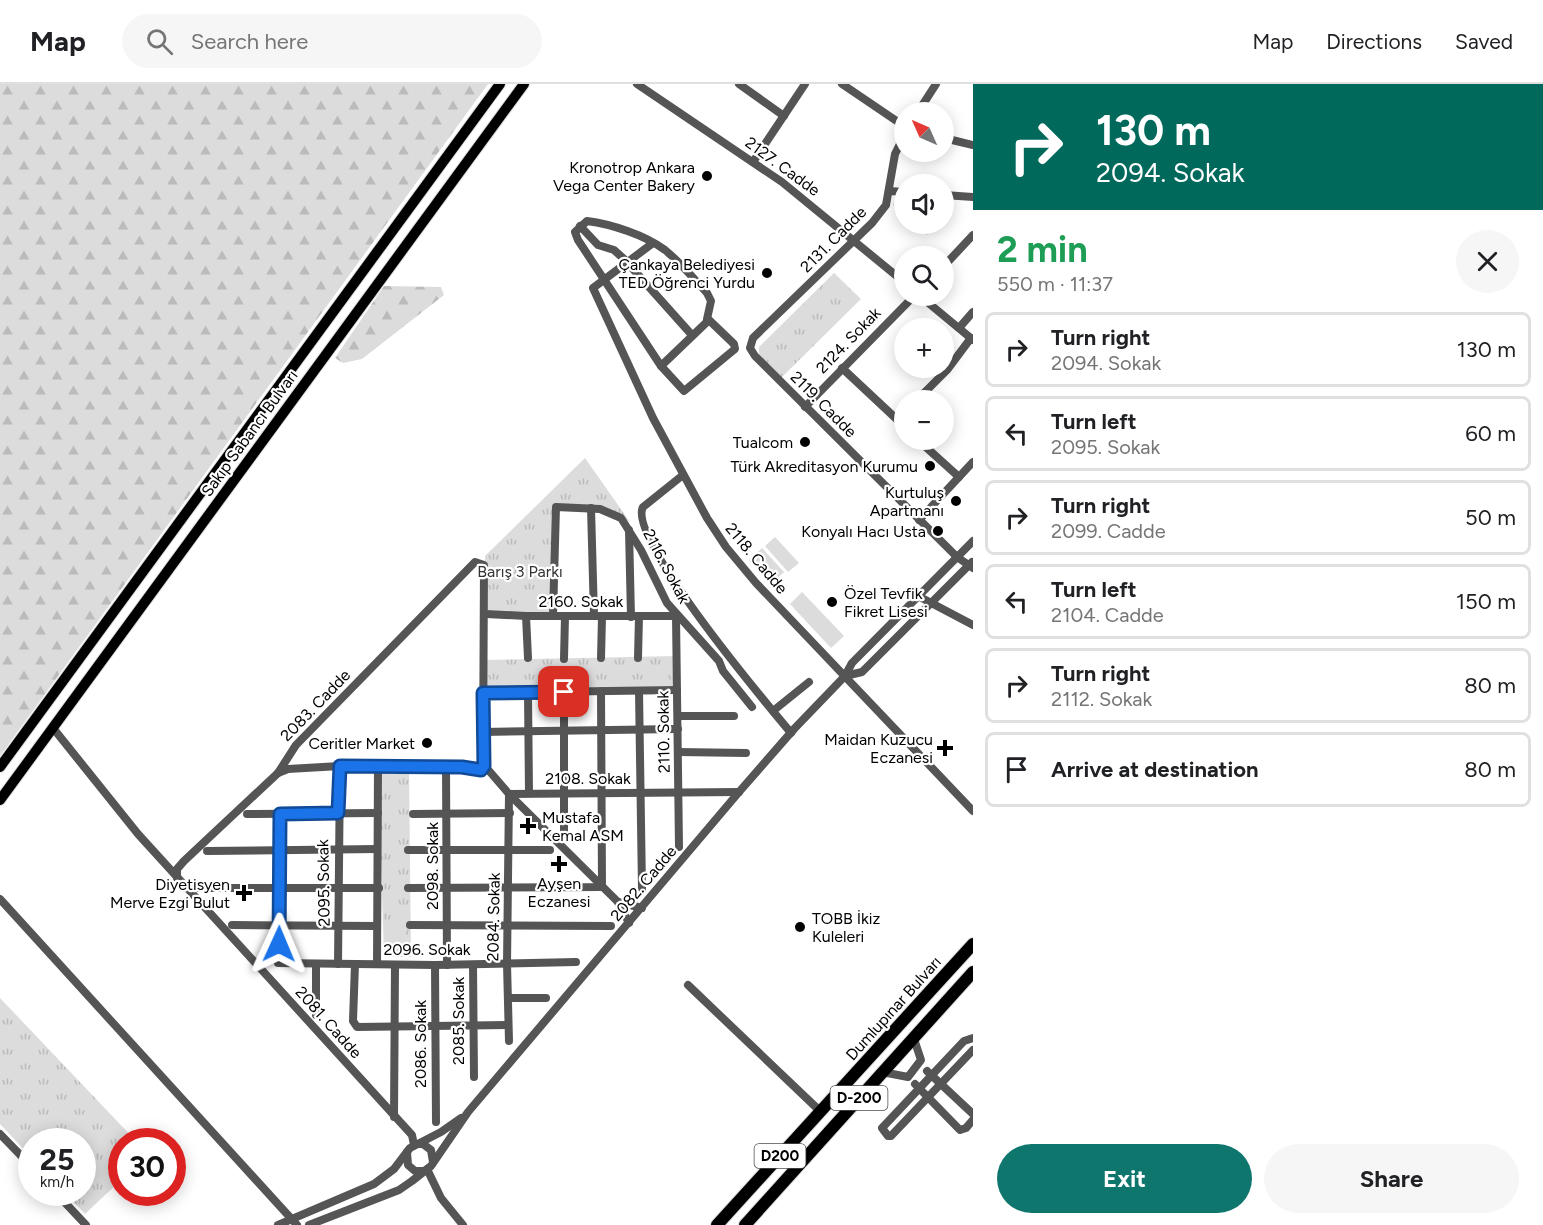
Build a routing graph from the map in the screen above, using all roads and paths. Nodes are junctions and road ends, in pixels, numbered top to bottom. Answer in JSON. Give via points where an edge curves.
{"nodes":[{"id":1,"x":500,"y":84,"type":"edge"},
{"id":2,"x":524,"y":84,"type":"edge"},
{"id":3,"x":637,"y":84,"type":"edge"},
{"id":4,"x":739,"y":84,"type":"edge"},
{"id":5,"x":805,"y":84,"type":"edge"},
{"id":6,"x":842,"y":84,"type":"edge"},
{"id":7,"x":936,"y":84,"type":"edge"},
{"id":8,"x":924,"y":102,"type":"edge"},
{"id":9,"x":784,"y":116,"type":"junction"},
{"id":10,"x":894,"y":119,"type":"edge"},
{"id":11,"x":954,"y":140,"type":"edge"},
{"id":12,"x":973,"y":145,"type":"edge"},
{"id":13,"x":894,"y":160,"type":"edge"},
{"id":14,"x":753,"y":162,"type":"junction"},
{"id":15,"x":889,"y":191,"type":"junction"},
{"id":16,"x":894,"y":191,"type":"edge"},
{"id":17,"x":954,"y":196,"type":"edge"},
{"id":18,"x":973,"y":197,"type":"edge"},
{"id":19,"x":580,"y":226,"type":"junction"},
{"id":20,"x":973,"y":236,"type":"edge"},
{"id":21,"x":855,"y":241,"type":"junction"},
{"id":22,"x":652,"y":243,"type":"junction"},
{"id":23,"x":954,"y":256,"type":"edge"},
{"id":24,"x":629,"y":264,"type":"junction"},
{"id":25,"x":894,"y":274,"type":"edge"},
{"id":26,"x":605,"y":280,"type":"junction"},
{"id":27,"x":904,"y":306,"type":"edge"},
{"id":28,"x":933,"y":306,"type":"edge"},
{"id":29,"x":973,"y":312,"type":"edge"},
{"id":30,"x":707,"y":319,"type":"junction"},
{"id":31,"x":959,"y":328,"type":"junction"},
{"id":32,"x":691,"y":334,"type":"junction"},
{"id":33,"x":972,"y":339,"type":"edge"},
{"id":34,"x":750,"y":345,"type":"joint"},
{"id":35,"x":661,"y":366,"type":"junction"},
{"id":36,"x":842,"y":368,"type":"junction"},
{"id":37,"x":928,"y":390,"type":"edge"},
{"id":38,"x":805,"y":407,"type":"junction"},
{"id":39,"x":894,"y":413,"type":"edge"},
{"id":40,"x":929,"y":450,"type":"edge"},
{"id":41,"x":973,"y":462,"type":"edge"},
{"id":42,"x":683,"y":475,"type":"junction"},
{"id":43,"x":959,"y":477,"type":"junction"},
{"id":44,"x":591,"y":508,"type":"junction"},
{"id":45,"x":919,"y":520,"type":"junction"},
{"id":46,"x":629,"y":528,"type":"junction"},
{"id":47,"x":973,"y":541,"type":"edge"},
{"id":48,"x":957,"y":557,"type":"junction"},
{"id":49,"x":972,"y":565,"type":"edge"},
{"id":50,"x":918,"y":596,"type":"junction"},
{"id":51,"x":931,"y":603,"type":"junction"},
{"id":52,"x":486,"y":614,"type":"junction"},
{"id":53,"x":554,"y":615,"type":"junction"},
{"id":54,"x":526,"y":616,"type":"junction"},
{"id":55,"x":565,"y":616,"type":"junction"},
{"id":56,"x":635,"y":616,"type":"junction"},
{"id":57,"x":676,"y":616,"type":"junction"},
{"id":58,"x":598,"y":617,"type":"junction"},
{"id":59,"x":973,"y":626,"type":"edge"},
{"id":60,"x":528,"y":658,"type":"dead end"},
{"id":61,"x":601,"y":658,"type":"dead end"},
{"id":62,"x":638,"y":658,"type":"dead end"},
{"id":63,"x":564,"y":659,"type":"dead end"},
{"id":64,"x":845,"y":676,"type":"junction"},
{"id":65,"x":809,"y":682,"type":"dead end"},
{"id":66,"x":677,"y":690,"type":"junction"},
{"id":67,"x":601,"y":691,"type":"junction"},
{"id":68,"x":639,"y":691,"type":"junction"},
{"id":69,"x":564,"y":692,"type":"junction"},
{"id":70,"x":483,"y":693,"type":"junction"},
{"id":71,"x":528,"y":693,"type":"junction"},
{"id":72,"x":752,"y":707,"type":"dead end"},
{"id":73,"x":773,"y":711,"type":"junction"},
{"id":74,"x":678,"y":716,"type":"junction"},
{"id":75,"x":734,"y":716,"type":"dead end"},
{"id":76,"x":53,"y":728,"type":"junction"},
{"id":77,"x":678,"y":729,"type":"junction"},
{"id":78,"x":529,"y":730,"type":"junction"},
{"id":79,"x":565,"y":731,"type":"junction"},
{"id":80,"x":601,"y":731,"type":"junction"},
{"id":81,"x":640,"y":731,"type":"junction"},
{"id":82,"x":482,"y":732,"type":"junction"},
{"id":83,"x":790,"y":733,"type":"junction"},
{"id":84,"x":678,"y":752,"type":"junction"},
{"id":85,"x":746,"y":753,"type":"dead end"},
{"id":86,"x":340,"y":766,"type":"junction"},
{"id":87,"x":378,"y":766,"type":"junction"},
{"id":88,"x":479,"y":766,"type":"junction"},
{"id":89,"x":0,"y":767,"type":"edge"},
{"id":90,"x":446,"y":767,"type":"junction"},
{"id":91,"x":278,"y":773,"type":"junction"},
{"id":92,"x":641,"y":792,"type":"junction"},
{"id":93,"x":678,"y":792,"type":"junction"},
{"id":94,"x":739,"y":792,"type":"junction"},
{"id":95,"x":529,"y":793,"type":"junction"},
{"id":96,"x":565,"y":793,"type":"junction"},
{"id":97,"x":602,"y":793,"type":"junction"},
{"id":98,"x":508,"y":794,"type":"junction"},
{"id":99,"x":0,"y":800,"type":"edge"},
{"id":100,"x":973,"y":811,"type":"edge"},
{"id":101,"x":447,"y":812,"type":"junction"},
{"id":102,"x":338,"y":813,"type":"junction"},
{"id":103,"x":378,"y":813,"type":"junction"},
{"id":104,"x":510,"y":813,"type":"junction"},
{"id":105,"x":247,"y":814,"type":"dead end"},
{"id":106,"x":280,"y":814,"type":"junction"},
{"id":107,"x":413,"y":814,"type":"dead end"},
{"id":108,"x":564,"y":837,"type":"dead end"},
{"id":109,"x":679,"y":847,"type":"dead end"},
{"id":110,"x":377,"y":849,"type":"junction"},
{"id":111,"x":279,"y":850,"type":"junction"},
{"id":112,"x":337,"y":850,"type":"junction"},
{"id":113,"x":408,"y":850,"type":"dead end"},
{"id":114,"x":509,"y":850,"type":"junction"},
{"id":115,"x":550,"y":850,"type":"dead end"},
{"id":116,"x":207,"y":851,"type":"dead end"},
{"id":117,"x":446,"y":851,"type":"junction"},
{"id":118,"x":177,"y":878,"type":"junction"},
{"id":119,"x":279,"y":887,"type":"junction"},
{"id":120,"x":602,"y":887,"type":"junction"},
{"id":121,"x":188,"y":888,"type":"junction"},
{"id":122,"x":379,"y":888,"type":"junction"},
{"id":123,"x":408,"y":888,"type":"dead end"},
{"id":124,"x":339,"y":889,"type":"junction"},
{"id":125,"x":446,"y":889,"type":"junction"},
{"id":126,"x":508,"y":889,"type":"junction"},
{"id":127,"x":642,"y":889,"type":"dead end"},
{"id":128,"x":0,"y":899,"type":"edge"},
{"id":129,"x":618,"y":902,"type":"junction"},
{"id":130,"x":642,"y":908,"type":"junction"},
{"id":131,"x":629,"y":923,"type":"junction"},
{"id":132,"x":232,"y":924,"type":"dead end"},
{"id":133,"x":280,"y":925,"type":"junction"},
{"id":134,"x":410,"y":925,"type":"dead end"},
{"id":135,"x":507,"y":925,"type":"junction"},
{"id":136,"x":339,"y":926,"type":"junction"},
{"id":137,"x":377,"y":926,"type":"junction"},
{"id":138,"x":611,"y":926,"type":"dead end"},
{"id":139,"x":446,"y":927,"type":"junction"},
{"id":140,"x":973,"y":944,"type":"edge"},
{"id":141,"x":576,"y":962,"type":"dead end"},
{"id":142,"x":316,"y":964,"type":"junction"},
{"id":143,"x":338,"y":964,"type":"junction"},
{"id":144,"x":355,"y":964,"type":"junction"},
{"id":145,"x":377,"y":964,"type":"junction"},
{"id":146,"x":507,"y":964,"type":"junction"},
{"id":147,"x":395,"y":965,"type":"junction"},
{"id":148,"x":435,"y":965,"type":"junction"},
{"id":149,"x":447,"y":965,"type":"junction"},
{"id":150,"x":473,"y":965,"type":"junction"},
{"id":151,"x":973,"y":972,"type":"edge"},
{"id":152,"x":688,"y":985,"type":"dead end"},
{"id":153,"x":508,"y":998,"type":"junction"},
{"id":154,"x":546,"y":998,"type":"dead end"},
{"id":155,"x":316,"y":1015,"type":"dead end"},
{"id":156,"x":393,"y":1026,"type":"junction"},
{"id":157,"x":435,"y":1026,"type":"junction"},
{"id":158,"x":473,"y":1026,"type":"junction"},
{"id":159,"x":508,"y":1026,"type":"junction"},
{"id":160,"x":973,"y":1038,"type":"edge"},
{"id":161,"x":914,"y":1039,"type":"junction"},
{"id":162,"x":509,"y":1041,"type":"dead end"},
{"id":163,"x":973,"y":1050,"type":"edge"},
{"id":164,"x":925,"y":1069,"type":"junction"},
{"id":165,"x":882,"y":1072,"type":"junction"},
{"id":166,"x":474,"y":1077,"type":"dead end"},
{"id":167,"x":913,"y":1082,"type":"junction"},
{"id":168,"x":941,"y":1084,"type":"junction"},
{"id":169,"x":928,"y":1097,"type":"junction"},
{"id":170,"x":468,"y":1112,"type":"junction"},
{"id":171,"x":821,"y":1112,"type":"junction"},
{"id":172,"x":973,"y":1114,"type":"edge"},
{"id":173,"x":394,"y":1118,"type":"junction"},
{"id":174,"x":973,"y":1120,"type":"edge"},
{"id":175,"x":436,"y":1122,"type":"dead end"},
{"id":176,"x":0,"y":1134,"type":"edge"},
{"id":177,"x":411,"y":1148,"type":"junction"},
{"id":178,"x":18,"y":1153,"type":"edge"},
{"id":179,"x":428,"y":1168,"type":"junction"},
{"id":180,"x":739,"y":1199,"type":"junction"},
{"id":181,"x":68,"y":1206,"type":"edge"},
{"id":182,"x":294,"y":1222,"type":"edge"},
{"id":183,"x":315,"y":1224,"type":"edge"},
{"id":184,"x":86,"y":1225,"type":"edge"},
{"id":185,"x":278,"y":1225,"type":"edge"},
{"id":186,"x":464,"y":1225,"type":"edge"},
{"id":187,"x":706,"y":1225,"type":"edge"},
{"id":188,"x":717,"y":1225,"type":"edge"},
{"id":189,"x":745,"y":1225,"type":"edge"}],
"edges":[{"from":1,"to":89,"type":"main road","name":"Sakıp Sabancı Bulvarı"},
{"from":2,"to":76,"type":"main road","name":"Sakıp Sabancı Bulvarı"},
{"from":3,"to":14,"type":"street","name":"2127. Cadde"},
{"from":4,"to":9,"type":"street"},
{"from":5,"to":9,"type":"street"},
{"from":6,"to":10,"type":"street"},
{"from":7,"to":8,"type":"street"},
{"from":9,"to":14,"type":"street"},
{"from":11,"to":12,"type":"street"},
{"from":13,"to":15,"type":"street","name":"2131. Cadde"},
{"from":14,"to":21,"type":"street","name":"2127. Cadde"},
{"from":15,"to":16,"type":"street"},
{"from":15,"to":21,"type":"street","name":"2131. Cadde","via":[[886,205]]},
{"from":17,"to":18,"type":"street"},
{"from":19,"to":22,"type":"street","via":[[586,221],[600,223]]},
{"from":19,"to":24,"type":"street","via":[[598,244],[614,250]]},
{"from":19,"to":26,"type":"street","via":[[575,235]]},
{"from":20,"to":23,"type":"street"},
{"from":21,"to":25,"type":"street","name":"2127. Cadde"},
{"from":21,"to":34,"type":"street","name":"2131. Cadde"},
{"from":22,"to":24,"type":"street"},
{"from":22,"to":30,"type":"street","via":[[665,250],[707,293],[711,301]]},
{"from":24,"to":26,"type":"street"},
{"from":24,"to":32,"type":"street"},
{"from":26,"to":35,"type":"street"},
{"from":26,"to":42,"type":"street","name":"2118. Cadde","via":[[593,288]]},
{"from":27,"to":36,"type":"street","name":"2124. Sokak"},
{"from":28,"to":31,"type":"street"},
{"from":29,"to":31,"type":"street"},
{"from":30,"to":32,"type":"street"},
{"from":30,"to":35,"type":"street","via":[[734,344],[733,351],[687,391]]},
{"from":31,"to":33,"type":"street"},
{"from":32,"to":35,"type":"street"},
{"from":33,"to":37,"type":"street"},
{"from":34,"to":38,"type":"street","name":"2119. Cadde","via":[[755,356]]},
{"from":36,"to":38,"type":"street","name":"2124. Sokak"},
{"from":36,"to":39,"type":"street"},
{"from":38,"to":45,"type":"street","name":"2119. Cadde"},
{"from":40,"to":43,"type":"street"},
{"from":41,"to":43,"type":"street"},
{"from":42,"to":64,"type":"street","name":"2118. Cadde","via":[[735,560]]},
{"from":42,"to":73,"type":"street","via":[[643,507],[642,522],[686,601]]},
{"from":43,"to":45,"type":"street"},
{"from":44,"to":46,"type":"street","name":"2116. Sokak","via":[[616,514]]},
{"from":44,"to":53,"type":"street","name":"2116. Sokak","via":[[556,507]]},
{"from":44,"to":58,"type":"street"},
{"from":45,"to":48,"type":"street","name":"2119. Cadde"},
{"from":46,"to":56,"type":"street"},
{"from":46,"to":57,"type":"street","name":"2116. Sokak"},
{"from":47,"to":48,"type":"street"},
{"from":48,"to":49,"type":"street","name":"2119. Cadde"},
{"from":48,"to":50,"type":"street"},
{"from":49,"to":51,"type":"street"},
{"from":50,"to":51,"type":"street"},
{"from":50,"to":64,"type":"street","via":[[852,663]]},
{"from":51,"to":59,"type":"street"},
{"from":51,"to":64,"type":"street","via":[[862,672]]},
{"from":52,"to":54,"type":"street","name":"2160. Sokak"},
{"from":52,"to":70,"type":"street"},
{"from":52,"to":91,"type":"street","name":"2083. Cadde","via":[[484,565],[475,562],[296,745]]},
{"from":53,"to":54,"type":"street","name":"2160. Sokak"},
{"from":53,"to":55,"type":"street","name":"2160. Sokak"},
{"from":54,"to":60,"type":"street"},
{"from":55,"to":58,"type":"street","name":"2160. Sokak"},
{"from":55,"to":63,"type":"street"},
{"from":56,"to":57,"type":"street","name":"2160. Sokak"},
{"from":56,"to":58,"type":"street","name":"2160. Sokak"},
{"from":56,"to":62,"type":"street"},
{"from":57,"to":66,"type":"street","name":"2110. Sokak"},
{"from":57,"to":72,"type":"street","name":"2116. Sokak","via":[[719,661]]},
{"from":58,"to":61,"type":"street"},
{"from":64,"to":83,"type":"street","name":"2082. Cadde"},
{"from":64,"to":100,"type":"street","name":"2118. Cadde"},
{"from":65,"to":73,"type":"street"},
{"from":66,"to":68,"type":"street"},
{"from":66,"to":74,"type":"street","name":"2110. Sokak"},
{"from":67,"to":68,"type":"street"},
{"from":67,"to":69,"type":"street"},
{"from":67,"to":80,"type":"street"},
{"from":68,"to":81,"type":"street"},
{"from":69,"to":71,"type":"street"},
{"from":69,"to":79,"type":"street"},
{"from":70,"to":71,"type":"street"},
{"from":70,"to":82,"type":"street"},
{"from":71,"to":78,"type":"street"},
{"from":73,"to":83,"type":"street"},
{"from":74,"to":75,"type":"street"},
{"from":74,"to":77,"type":"street","name":"2110. Sokak"},
{"from":76,"to":99,"type":"main road","name":"Sakıp Sabancı Bulvarı"},
{"from":76,"to":118,"type":"street","name":"2081. Cadde"},
{"from":77,"to":81,"type":"street"},
{"from":77,"to":84,"type":"street","name":"2110. Sokak"},
{"from":78,"to":79,"type":"street"},
{"from":78,"to":82,"type":"street"},
{"from":78,"to":95,"type":"street"},
{"from":79,"to":80,"type":"street"},
{"from":79,"to":96,"type":"street"},
{"from":80,"to":81,"type":"street"},
{"from":80,"to":97,"type":"street"},
{"from":81,"to":92,"type":"street"},
{"from":82,"to":88,"type":"street"},
{"from":83,"to":94,"type":"street","name":"2082. Cadde"},
{"from":84,"to":85,"type":"street"},
{"from":84,"to":93,"type":"street","name":"2110. Sokak"},
{"from":86,"to":87,"type":"street"},
{"from":86,"to":91,"type":"street"},
{"from":86,"to":102,"type":"street","name":"2095. Sokak"},
{"from":87,"to":90,"type":"street"},
{"from":87,"to":103,"type":"street"},
{"from":88,"to":90,"type":"street"},
{"from":88,"to":98,"type":"street"},
{"from":90,"to":101,"type":"street","name":"2098. Sokak"},
{"from":91,"to":118,"type":"street","name":"2083. Cadde","via":[[184,861],[177,869]]},
{"from":92,"to":93,"type":"street","name":"2108. Sokak"},
{"from":92,"to":97,"type":"street","name":"2108. Sokak"},
{"from":92,"to":127,"type":"street"},
{"from":93,"to":94,"type":"street","name":"2108. Sokak"},
{"from":93,"to":109,"type":"street","name":"2110. Sokak"},
{"from":94,"to":130,"type":"street","name":"2082. Cadde"},
{"from":95,"to":96,"type":"street","name":"2108. Sokak"},
{"from":95,"to":98,"type":"street","name":"2108. Sokak"},
{"from":96,"to":97,"type":"street","name":"2108. Sokak"},
{"from":96,"to":108,"type":"street"},
{"from":97,"to":120,"type":"street"},
{"from":98,"to":104,"type":"street","name":"2084. Sokak"},
{"from":98,"to":120,"type":"street"},
{"from":101,"to":104,"type":"street"},
{"from":101,"to":107,"type":"street"},
{"from":101,"to":117,"type":"street","name":"2098. Sokak"},
{"from":102,"to":103,"type":"street"},
{"from":102,"to":106,"type":"street"},
{"from":102,"to":112,"type":"street","name":"2095. Sokak"},
{"from":103,"to":110,"type":"street"},
{"from":104,"to":114,"type":"street","name":"2084. Sokak"},
{"from":105,"to":106,"type":"street"},
{"from":106,"to":111,"type":"street"},
{"from":110,"to":112,"type":"street"},
{"from":110,"to":122,"type":"street"},
{"from":111,"to":112,"type":"street"},
{"from":111,"to":116,"type":"street"},
{"from":111,"to":119,"type":"street"},
{"from":112,"to":124,"type":"street","name":"2095. Sokak"},
{"from":113,"to":117,"type":"street"},
{"from":114,"to":115,"type":"street"},
{"from":114,"to":117,"type":"street"},
{"from":114,"to":126,"type":"street","name":"2084. Sokak"},
{"from":117,"to":125,"type":"street","name":"2098. Sokak"},
{"from":118,"to":121,"type":"street","name":"2081. Cadde"},
{"from":119,"to":121,"type":"street"},
{"from":119,"to":124,"type":"street"},
{"from":119,"to":133,"type":"street"},
{"from":120,"to":126,"type":"street"},
{"from":120,"to":129,"type":"street"},
{"from":121,"to":173,"type":"street","name":"2081. Cadde"},
{"from":122,"to":124,"type":"street"},
{"from":122,"to":137,"type":"street"},
{"from":123,"to":125,"type":"street"},
{"from":124,"to":136,"type":"street","name":"2095. Sokak"},
{"from":125,"to":126,"type":"street"},
{"from":125,"to":139,"type":"street","name":"2098. Sokak"},
{"from":126,"to":135,"type":"street","name":"2084. Sokak"},
{"from":128,"to":182,"type":"street"},
{"from":129,"to":130,"type":"street"},
{"from":129,"to":131,"type":"street"},
{"from":130,"to":131,"type":"street","name":"2082. Cadde"},
{"from":131,"to":170,"type":"street","name":"2082. Cadde"},
{"from":132,"to":133,"type":"street"},
{"from":133,"to":136,"type":"street"},
{"from":133,"to":142,"type":"street","name":"2096. Sokak","via":[[278,963]]},
{"from":134,"to":139,"type":"street"},
{"from":135,"to":138,"type":"street"},
{"from":135,"to":139,"type":"street"},
{"from":135,"to":146,"type":"street","name":"2084. Sokak"},
{"from":136,"to":137,"type":"street"},
{"from":136,"to":143,"type":"street","name":"2095. Sokak"},
{"from":137,"to":145,"type":"street"},
{"from":139,"to":149,"type":"street","name":"2098. Sokak"},
{"from":140,"to":171,"type":"highway","name":"Dumlupınar Bulvarı","number":"D-200"},
{"from":141,"to":146,"type":"street","name":"2096. Sokak"},
{"from":142,"to":143,"type":"street","name":"2096. Sokak"},
{"from":142,"to":155,"type":"street"},
{"from":143,"to":144,"type":"street","name":"2096. Sokak"},
{"from":144,"to":145,"type":"street","name":"2096. Sokak"},
{"from":144,"to":156,"type":"street","via":[[354,1023],[358,1027]]},
{"from":145,"to":147,"type":"street","name":"2096. Sokak"},
{"from":146,"to":150,"type":"street","name":"2096. Sokak"},
{"from":146,"to":153,"type":"street","name":"2084. Sokak"},
{"from":147,"to":148,"type":"street","name":"2096. Sokak"},
{"from":147,"to":156,"type":"street"},
{"from":148,"to":149,"type":"street","name":"2096. Sokak"},
{"from":148,"to":157,"type":"street","name":"2086. Sokak"},
{"from":149,"to":150,"type":"street","name":"2096. Sokak"},
{"from":150,"to":158,"type":"street","name":"2085. Sokak"},
{"from":151,"to":161,"type":"highway","number":"D-200"},
{"from":152,"to":171,"type":"street"},
{"from":153,"to":154,"type":"street"},
{"from":153,"to":159,"type":"street","name":"2084. Sokak"},
{"from":156,"to":157,"type":"street"},
{"from":156,"to":173,"type":"street"},
{"from":157,"to":158,"type":"street"},
{"from":157,"to":175,"type":"street","name":"2086. Sokak"},
{"from":158,"to":159,"type":"street"},
{"from":158,"to":166,"type":"street","name":"2085. Sokak"},
{"from":159,"to":162,"type":"street","name":"2084. Sokak"},
{"from":160,"to":164,"type":"street"},
{"from":161,"to":164,"type":"street"},
{"from":161,"to":165,"type":"highway","number":"D-200"},
{"from":163,"to":168,"type":"street"},
{"from":164,"to":167,"type":"street"},
{"from":164,"to":167,"type":"street"},
{"from":164,"to":168,"type":"street"},
{"from":165,"to":167,"type":"street"},
{"from":165,"to":189,"type":"highway","number":"D-200"},
{"from":167,"to":169,"type":"street"},
{"from":167,"to":169,"type":"street","via":[[882,1128],[888,1136]]},
{"from":168,"to":169,"type":"street"},
{"from":168,"to":172,"type":"street"},
{"from":169,"to":174,"type":"street","via":[[960,1130]]},
{"from":170,"to":177,"type":"street","name":"2082. Cadde"},
{"from":170,"to":179,"type":"street","name":"2082. Cadde"},
{"from":171,"to":180,"type":"highway","name":"Dumlupınar Bulvarı","number":"D200"},
{"from":173,"to":177,"type":"street","name":"2081. Cadde","via":[[412,1135]]},
{"from":176,"to":178,"type":"street"},
{"from":177,"to":179,"type":"street","via":[[408,1165],[415,1171]]},
{"from":177,"to":179,"type":"street","via":[[428,1146],[433,1154]]},
{"from":177,"to":182,"type":"street","name":"2082. Cadde","via":[[394,1169],[374,1184]]},
{"from":179,"to":183,"type":"street","name":"2082. Cadde","via":[[399,1190]]},
{"from":179,"to":186,"type":"street","via":[[441,1198]]},
{"from":180,"to":187,"type":"highway","name":"Dumlupınar Bulvarı"},
{"from":180,"to":188,"type":"highway","name":"Dumlupınar Bulvarı","number":"D200"},
{"from":181,"to":184,"type":"street"},
{"from":182,"to":185,"type":"street","name":"2082. Cadde"}]}
